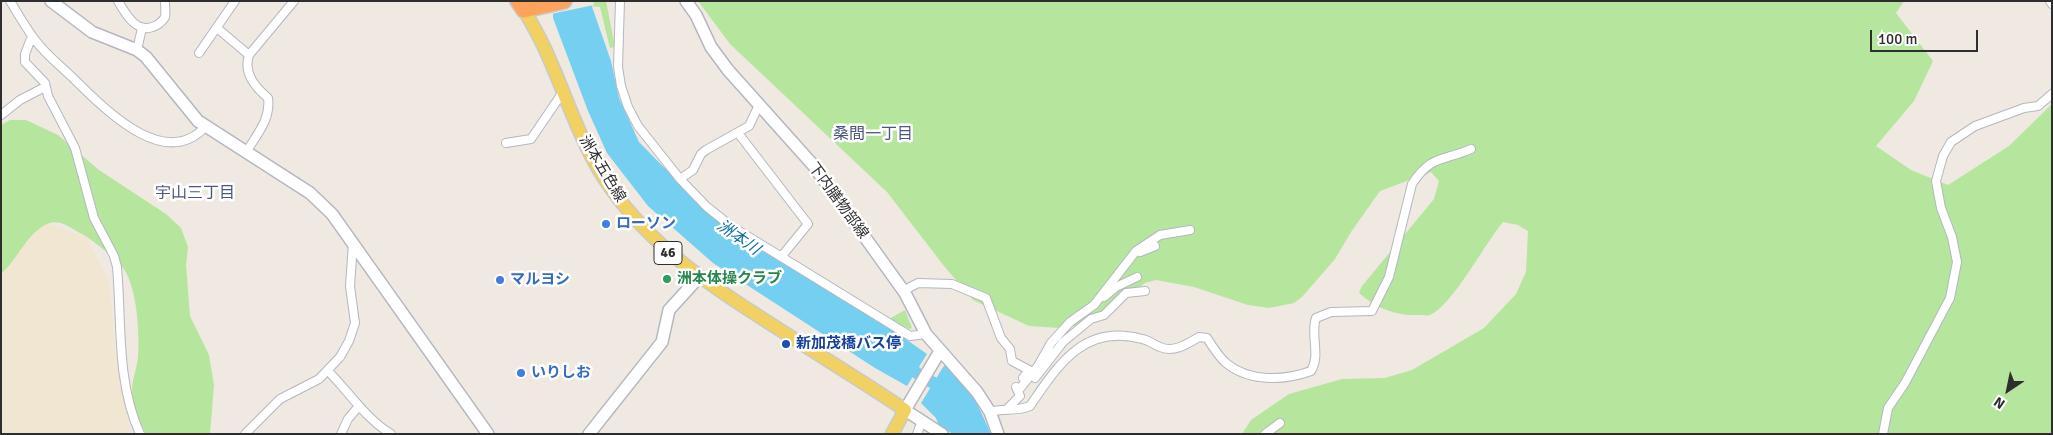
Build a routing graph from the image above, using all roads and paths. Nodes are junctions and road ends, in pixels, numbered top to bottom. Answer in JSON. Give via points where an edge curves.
{"nodes":[{"id":1,"x":10,"y":1,"type":"edge"},
{"id":2,"x":51,"y":1,"type":"edge"},
{"id":3,"x":118,"y":1,"type":"edge"},
{"id":4,"x":165,"y":1,"type":"edge"},
{"id":5,"x":235,"y":1,"type":"edge"},
{"id":6,"x":282,"y":1,"type":"edge"},
{"id":7,"x":564,"y":1,"type":"edge"},
{"id":8,"x":620,"y":1,"type":"edge"},
{"id":9,"x":686,"y":1,"type":"edge"},
{"id":10,"x":292,"y":4,"type":"edge"},
{"id":11,"x":521,"y":6,"type":"edge"},
{"id":12,"x":142,"y":28,"type":"junction"},
{"id":13,"x":217,"y":28,"type":"junction"},
{"id":14,"x":32,"y":36,"type":"junction"},
{"id":15,"x":137,"y":50,"type":"junction"},
{"id":16,"x":199,"y":53,"type":"dead end"},
{"id":17,"x":249,"y":55,"type":"junction"},
{"id":18,"x":46,"y":87,"type":"junction"},
{"id":19,"x":562,"y":92,"type":"junction"},
{"id":20,"x":2052,"y":94,"type":"edge"},
{"id":21,"x":759,"y":105,"type":"junction"},
{"id":22,"x":1,"y":115,"type":"edge"},
{"id":23,"x":206,"y":126,"type":"junction"},
{"id":24,"x":738,"y":133,"type":"junction"},
{"id":25,"x":506,"y":143,"type":"dead end"},
{"id":26,"x":1471,"y":149,"type":"dead end"},
{"id":27,"x":247,"y":151,"type":"junction"},
{"id":28,"x":680,"y":179,"type":"junction"},
{"id":29,"x":1190,"y":230,"type":"dead end"},
{"id":30,"x":353,"y":241,"type":"junction"},
{"id":31,"x":1155,"y":246,"type":"dead end"},
{"id":32,"x":1134,"y":254,"type":"junction"},
{"id":33,"x":781,"y":257,"type":"junction"},
{"id":34,"x":699,"y":277,"type":"junction"},
{"id":35,"x":1136,"y":277,"type":"dead end"},
{"id":36,"x":903,"y":291,"type":"junction"},
{"id":37,"x":1145,"y":291,"type":"dead end"},
{"id":38,"x":1094,"y":305,"type":"junction"},
{"id":39,"x":926,"y":334,"type":"junction"},
{"id":40,"x":939,"y":353,"type":"junction"},
{"id":41,"x":328,"y":371,"type":"junction"},
{"id":42,"x":1019,"y":394,"type":"junction"},
{"id":43,"x":908,"y":405,"type":"junction"},
{"id":44,"x":358,"y":407,"type":"junction"},
{"id":45,"x":1007,"y":409,"type":"junction"},
{"id":46,"x":990,"y":412,"type":"junction"},
{"id":47,"x":922,"y":421,"type":"junction"},
{"id":48,"x":1280,"y":424,"type":"dead end"},
{"id":49,"x":937,"y":431,"type":"edge"},
{"id":50,"x":140,"y":433,"type":"edge"},
{"id":51,"x":245,"y":434,"type":"edge"},
{"id":52,"x":341,"y":434,"type":"edge"},
{"id":53,"x":391,"y":434,"type":"edge"},
{"id":54,"x":488,"y":434,"type":"edge"},
{"id":55,"x":589,"y":434,"type":"edge"},
{"id":56,"x":892,"y":434,"type":"edge"},
{"id":57,"x":917,"y":434,"type":"edge"},
{"id":58,"x":998,"y":434,"type":"edge"},
{"id":59,"x":1265,"y":434,"type":"edge"},
{"id":60,"x":1883,"y":434,"type":"edge"}],
"edges":[{"from":1,"to":14,"type":"street"},
{"from":2,"to":15,"type":"street","via":[[92,32]]},
{"from":3,"to":12,"type":"street","via":[[131,21]]},
{"from":4,"to":12,"type":"street","via":[[166,16],[162,23]]},
{"from":5,"to":13,"type":"street"},
{"from":6,"to":10,"type":"street"},
{"from":7,"to":11,"type":"highway"},
{"from":8,"to":28,"type":"street","via":[[618,67],[621,86],[638,126]]},
{"from":9,"to":21,"type":"street","name":"下内膳物部線","via":[[722,62]]},
{"from":10,"to":17,"type":"street"},
{"from":11,"to":19,"type":"main road","name":"洲本五色線","number":"46","via":[[544,46]]},
{"from":12,"to":15,"type":"street"},
{"from":13,"to":16,"type":"street"},
{"from":13,"to":17,"type":"street"},
{"from":14,"to":18,"type":"street","via":[[25,62]]},
{"from":14,"to":23,"type":"street","via":[[107,111],[130,128],[174,143],[194,136]]},
{"from":15,"to":23,"type":"street","via":[[152,63],[188,110]]},
{"from":17,"to":27,"type":"street","via":[[250,78],[268,98],[269,107],[267,119]]},
{"from":18,"to":22,"type":"street","via":[[20,100]]},
{"from":18,"to":50,"type":"street","via":[[75,148],[94,218],[117,267],[122,360]]},
{"from":19,"to":25,"type":"street","via":[[530,138]]},
{"from":19,"to":34,"type":"main road","name":"洲本五色線","number":"46","via":[[585,145],[609,186],[653,238]]},
{"from":20,"to":60,"type":"street","via":[[2038,106],[1976,126],[1951,142],[1943,156],[1936,181],[1957,262],[1950,298],[1888,408]]},
{"from":21,"to":24,"type":"street","via":[[749,126]]},
{"from":21,"to":36,"type":"street","name":"下内膳物部線","via":[[813,165]]},
{"from":23,"to":27,"type":"street"},
{"from":24,"to":28,"type":"street","via":[[706,150],[693,170]]},
{"from":24,"to":33,"type":"street","via":[[808,224]]},
{"from":26,"to":45,"type":"street","via":[[1435,160],[1418,175],[1412,184],[1389,277],[1372,311],[1331,312],[1316,318],[1316,364],[1311,371],[1266,379],[1241,372],[1225,362],[1207,338],[1199,337],[1172,350],[1126,335],[1107,337],[1082,344],[1055,371],[1030,406]]},
{"from":27,"to":30,"type":"street","via":[[310,193]]},
{"from":28,"to":33,"type":"street","via":[[731,226]]},
{"from":29,"to":32,"type":"street","via":[[1160,236]]},
{"from":30,"to":41,"type":"street","via":[[350,286],[355,323],[340,357]]},
{"from":30,"to":54,"type":"street"},
{"from":31,"to":32,"type":"street"},
{"from":32,"to":38,"type":"street"},
{"from":33,"to":39,"type":"street","via":[[910,336]]},
{"from":34,"to":43,"type":"main road","name":"洲本五色線","number":"46","via":[[743,307]]},
{"from":34,"to":55,"type":"street","via":[[669,310],[662,342]]},
{"from":35,"to":38,"type":"street","via":[[1116,287]]},
{"from":36,"to":39,"type":"street","name":"下内膳物部線"},
{"from":36,"to":42,"type":"street","via":[[918,283],[952,284],[986,298],[1001,338],[1010,349],[1012,361],[1029,370],[1016,387]]},
{"from":37,"to":42,"type":"street","via":[[1126,293],[1104,315],[1091,320],[1063,342]]},
{"from":38,"to":42,"type":"street","via":[[1070,322],[1051,343]]},
{"from":39,"to":40,"type":"street","name":"下内膳物部線"},
{"from":40,"to":43,"type":"street"},
{"from":40,"to":46,"type":"street","name":"下内膳物部線","via":[[977,392]]},
{"from":41,"to":44,"type":"street"},
{"from":41,"to":51,"type":"street","via":[[280,399]]},
{"from":42,"to":45,"type":"street"},
{"from":43,"to":47,"type":"street"},
{"from":43,"to":56,"type":"main road"},
{"from":44,"to":52,"type":"street"},
{"from":44,"to":53,"type":"street"},
{"from":45,"to":46,"type":"street"},
{"from":46,"to":58,"type":"street","name":"下内膳物部線"},
{"from":47,"to":49,"type":"street"},
{"from":47,"to":57,"type":"street"},
{"from":48,"to":59,"type":"street"}]}
